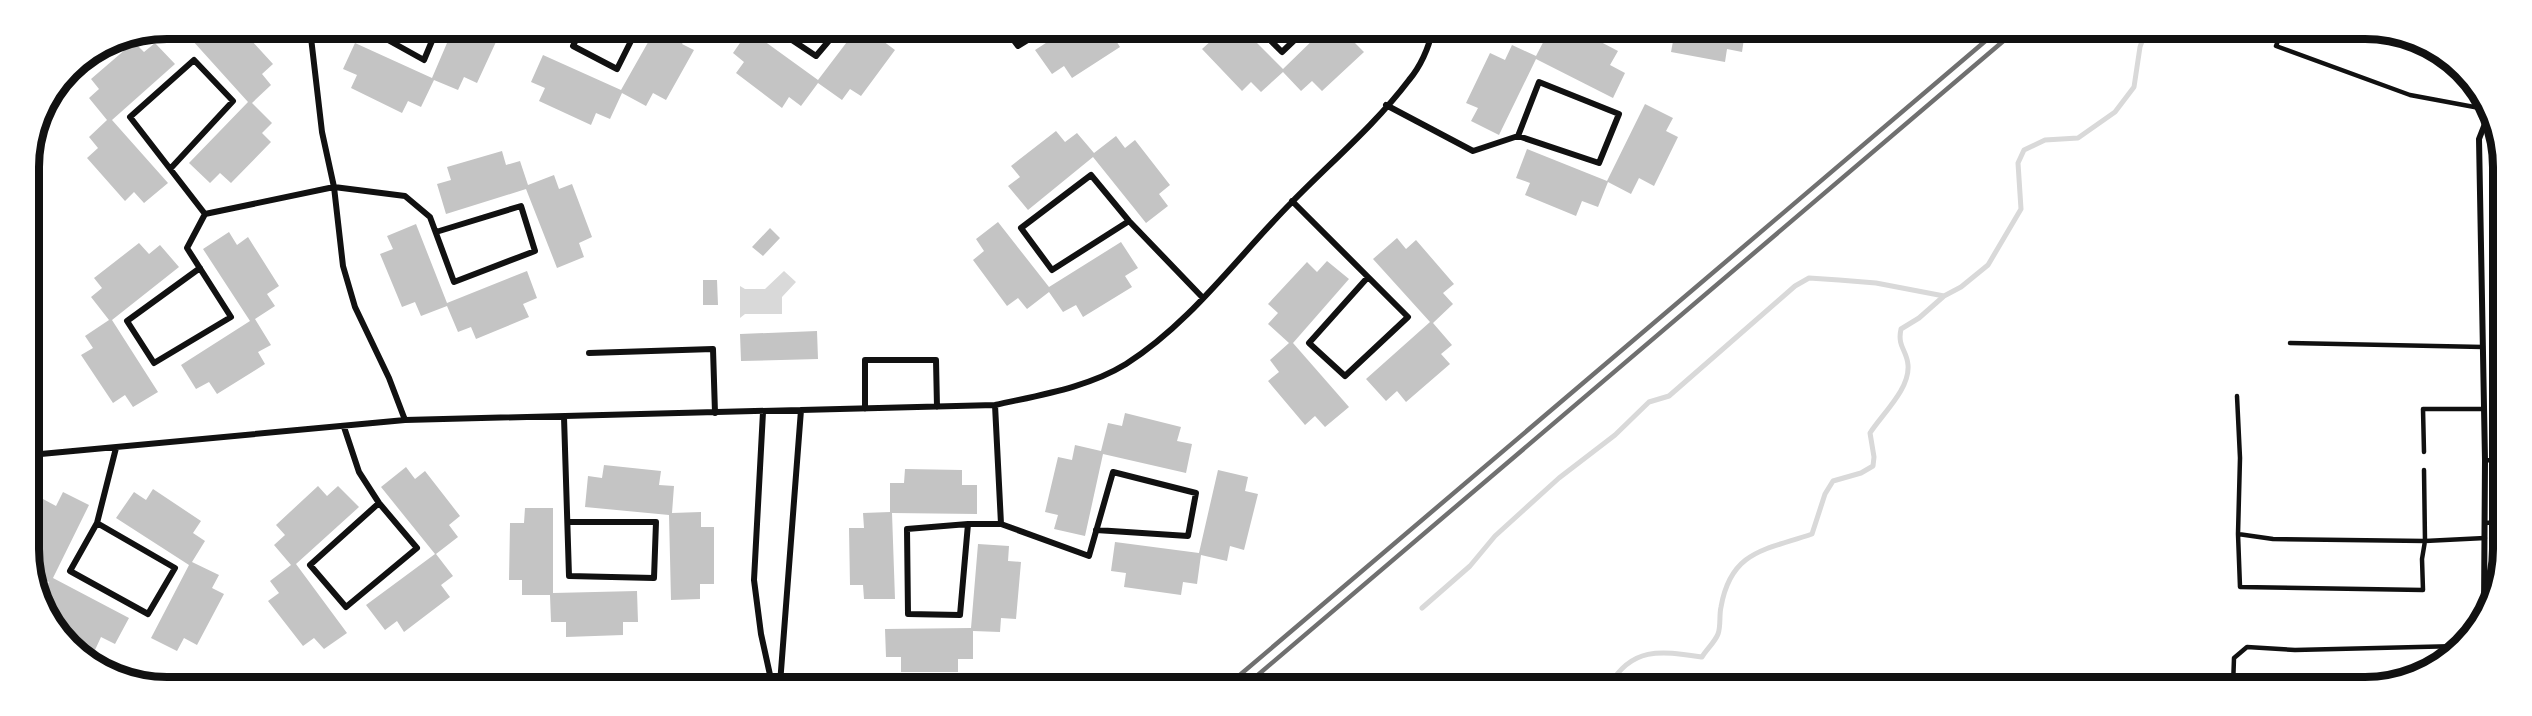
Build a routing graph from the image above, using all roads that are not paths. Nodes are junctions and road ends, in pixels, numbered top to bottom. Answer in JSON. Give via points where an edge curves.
{"nodes":[{"id":1,"x":311,"y":39,"type":"edge"},
{"id":2,"x":387,"y":39,"type":"edge"},
{"id":3,"x":433,"y":39,"type":"edge"},
{"id":4,"x":576,"y":39,"type":"edge"},
{"id":5,"x":632,"y":39,"type":"edge"},
{"id":6,"x":790,"y":39,"type":"edge"},
{"id":7,"x":831,"y":39,"type":"edge"},
{"id":8,"x":1013,"y":39,"type":"edge"},
{"id":9,"x":1029,"y":39,"type":"edge"},
{"id":10,"x":1269,"y":39,"type":"edge"},
{"id":11,"x":1296,"y":39,"type":"edge"},
{"id":12,"x":1431,"y":39,"type":"edge"},
{"id":13,"x":2279,"y":39,"type":"edge"},
{"id":14,"x":1386,"y":105,"type":"junction"},
{"id":15,"x":2479,"y":108,"type":"edge"},
{"id":16,"x":2485,"y":124,"type":"edge"},
{"id":17,"x":1518,"y":136,"type":"junction"},
{"id":18,"x":171,"y":168,"type":"junction"},
{"id":19,"x":334,"y":187,"type":"junction"},
{"id":20,"x":1292,"y":201,"type":"junction"},
{"id":21,"x":205,"y":214,"type":"junction"},
{"id":22,"x":1129,"y":220,"type":"junction"},
{"id":23,"x":436,"y":232,"type":"junction"},
{"id":24,"x":200,"y":268,"type":"junction"},
{"id":25,"x":1368,"y":277,"type":"junction"},
{"id":26,"x":1203,"y":298,"type":"junction"},
{"id":27,"x":2290,"y":343,"type":"dead end"},
{"id":28,"x":2483,"y":347,"type":"junction"},
{"id":29,"x":589,"y":353,"type":"dead end"},
{"id":30,"x":2237,"y":396,"type":"dead end"},
{"id":31,"x":995,"y":405,"type":"junction"},
{"id":32,"x":937,"y":407,"type":"junction"},
{"id":33,"x":865,"y":409,"type":"junction"},
{"id":34,"x":2484,"y":409,"type":"junction"},
{"id":35,"x":801,"y":410,"type":"junction"},
{"id":36,"x":763,"y":412,"type":"junction"},
{"id":37,"x":715,"y":413,"type":"junction"},
{"id":38,"x":564,"y":417,"type":"junction"},
{"id":39,"x":405,"y":420,"type":"junction"},
{"id":40,"x":344,"y":427,"type":"junction"},
{"id":41,"x":116,"y":447,"type":"junction"},
{"id":42,"x":2424,"y":452,"type":"dead end"},
{"id":43,"x":39,"y":454,"type":"edge"},
{"id":44,"x":2485,"y":460,"type":"junction"},
{"id":45,"x":2493,"y":461,"type":"edge"},
{"id":46,"x":2424,"y":470,"type":"dead end"},
{"id":47,"x":379,"y":503,"type":"junction"},
{"id":48,"x":567,"y":522,"type":"junction"},
{"id":49,"x":2493,"y":522,"type":"edge"},
{"id":50,"x":97,"y":523,"type":"junction"},
{"id":51,"x":2485,"y":523,"type":"junction"},
{"id":52,"x":968,"y":524,"type":"junction"},
{"id":53,"x":1001,"y":524,"type":"junction"},
{"id":54,"x":1096,"y":530,"type":"junction"},
{"id":55,"x":2238,"y":534,"type":"junction"},
{"id":56,"x":2485,"y":538,"type":"junction"},
{"id":57,"x":2425,"y":541,"type":"junction"},
{"id":58,"x":2484,"y":595,"type":"edge"},
{"id":59,"x":2448,"y":646,"type":"edge"},
{"id":60,"x":770,"y":677,"type":"edge"},
{"id":61,"x":781,"y":677,"type":"edge"},
{"id":62,"x":2233,"y":677,"type":"edge"}],
"edges":[{"from":1,"to":19,"type":"street","via":[[322,132]]},
{"from":2,"to":3,"type":"street","via":[[424,60]]},
{"from":4,"to":5,"type":"street","via":[[573,46],[617,69]]},
{"from":6,"to":7,"type":"street","via":[[816,57]]},
{"from":8,"to":9,"type":"street","via":[[1018,46]]},
{"from":10,"to":11,"type":"street","via":[[1282,52]]},
{"from":12,"to":14,"type":"street","via":[[1410,79]]},
{"from":13,"to":15,"type":"lane","via":[[2276,46],[2410,94]]},
{"from":14,"to":17,"type":"street","via":[[1473,151]]},
{"from":14,"to":20,"type":"street"},
{"from":16,"to":28,"type":"street","via":[[2479,139]]},
{"from":17,"to":17,"type":"street","via":[[1539,82],[1619,114],[1599,163]]},
{"from":18,"to":18,"type":"street","via":[[130,117],[194,60],[234,101]]},
{"from":18,"to":21,"type":"street"},
{"from":19,"to":21,"type":"street"},
{"from":19,"to":23,"type":"street","via":[[405,196],[430,218]]},
{"from":19,"to":39,"type":"street","via":[[343,266],[353,301]]},
{"from":20,"to":25,"type":"street"},
{"from":20,"to":26,"type":"street"},
{"from":21,"to":24,"type":"street","via":[[187,248]]},
{"from":22,"to":22,"type":"street","via":[[1091,175],[1021,228],[1052,270]]},
{"from":22,"to":26,"type":"street"},
{"from":23,"to":23,"type":"street","via":[[454,282],[536,251],[521,206]]},
{"from":24,"to":24,"type":"street","via":[[231,317],[154,363],[127,321]]},
{"from":25,"to":25,"type":"street","via":[[1408,317],[1345,376],[1309,343]]},
{"from":26,"to":31,"type":"street","via":[[1125,365],[1058,391]]},
{"from":27,"to":28,"type":"lane"},
{"from":28,"to":34,"type":"street"},
{"from":29,"to":37,"type":"street","via":[[713,349]]},
{"from":30,"to":55,"type":"lane"},
{"from":31,"to":32,"type":"street"},
{"from":31,"to":53,"type":"street"},
{"from":32,"to":33,"type":"street"},
{"from":32,"to":33,"type":"street","via":[[936,360],[865,360]]},
{"from":33,"to":35,"type":"street"},
{"from":34,"to":42,"type":"lane","via":[[2423,409]]},
{"from":34,"to":44,"type":"street"},
{"from":35,"to":36,"type":"street"},
{"from":35,"to":61,"type":"street"},
{"from":36,"to":37,"type":"street"},
{"from":36,"to":60,"type":"street","via":[[754,580]]},
{"from":37,"to":38,"type":"street"},
{"from":38,"to":39,"type":"street"},
{"from":38,"to":48,"type":"street"},
{"from":39,"to":40,"type":"street"},
{"from":40,"to":41,"type":"street"},
{"from":40,"to":47,"type":"street","via":[[359,472]]},
{"from":41,"to":43,"type":"street"},
{"from":41,"to":50,"type":"street"},
{"from":44,"to":45,"type":"lane"},
{"from":44,"to":51,"type":"street"},
{"from":46,"to":57,"type":"lane"},
{"from":47,"to":47,"type":"street","via":[[417,548],[346,608],[310,565]]},
{"from":48,"to":48,"type":"street","via":[[569,576],[654,578],[656,522]]},
{"from":49,"to":51,"type":"lane"},
{"from":50,"to":50,"type":"street","via":[[70,571],[148,614],[175,568]]},
{"from":51,"to":56,"type":"street"},
{"from":52,"to":52,"type":"street","via":[[907,529],[908,614],[960,615]]},
{"from":52,"to":53,"type":"street"},
{"from":53,"to":54,"type":"street","via":[[1089,556]]},
{"from":54,"to":54,"type":"street","via":[[1113,472],[1196,494],[1188,536]]},
{"from":55,"to":57,"type":"lane","via":[[2273,539]]},
{"from":55,"to":57,"type":"lane","via":[[2240,587],[2256,588],[2423,590]]},
{"from":56,"to":57,"type":"lane"},
{"from":56,"to":58,"type":"street"},
{"from":59,"to":62,"type":"lane","via":[[2295,650],[2247,647],[2234,658]]}]}
